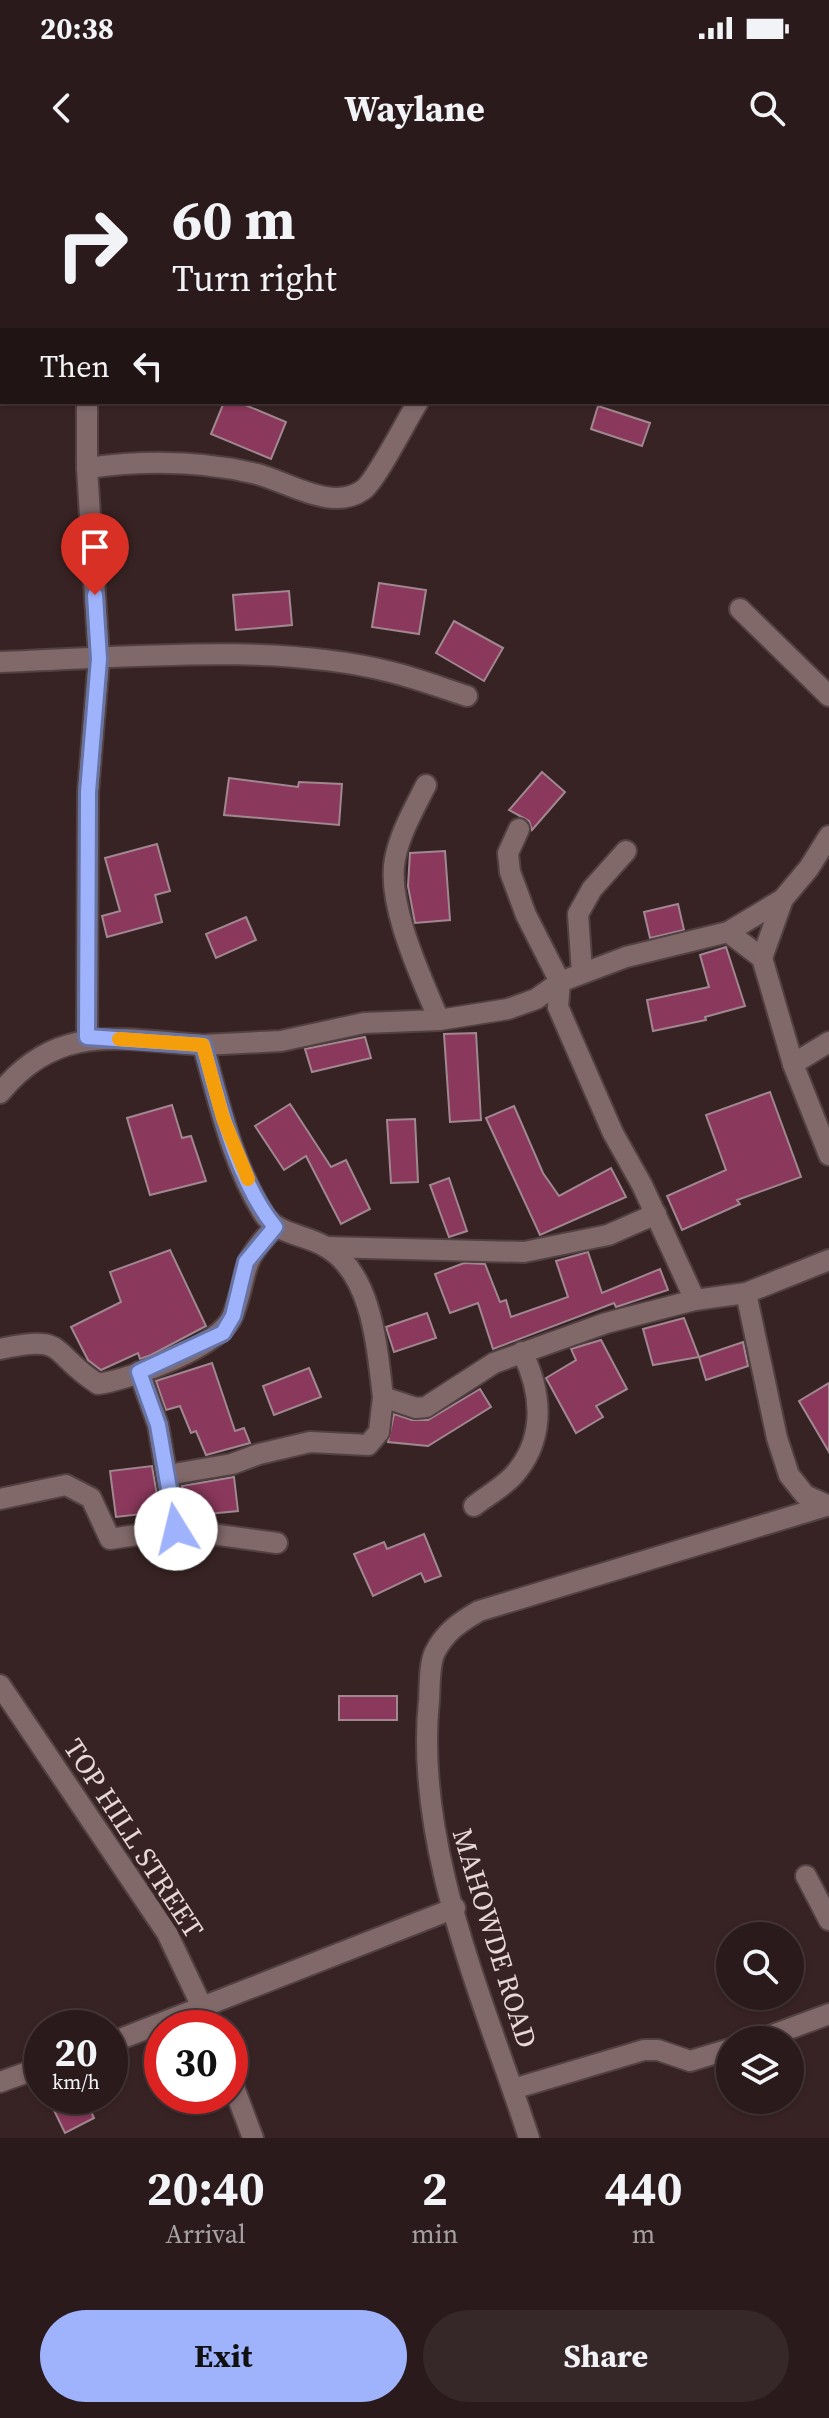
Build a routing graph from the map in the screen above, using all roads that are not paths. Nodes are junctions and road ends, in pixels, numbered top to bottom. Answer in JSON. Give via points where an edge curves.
{"nodes":[{"id":1,"x":87,"y":404,"type":"edge"},
{"id":2,"x":417,"y":404,"type":"edge"},
{"id":3,"x":87,"y":468,"type":"junction"},
{"id":4,"x":740,"y":609,"type":"dead end"},
{"id":5,"x":99,"y":659,"type":"junction"},
{"id":6,"x":0,"y":662,"type":"edge"},
{"id":7,"x":467,"y":696,"type":"dead end"},
{"id":8,"x":829,"y":696,"type":"edge"},
{"id":9,"x":426,"y":785,"type":"dead end"},
{"id":10,"x":519,"y":829,"type":"dead end"},
{"id":11,"x":829,"y":836,"type":"edge"},
{"id":12,"x":626,"y":851,"type":"dead end"},
{"id":13,"x":783,"y":899,"type":"junction"},
{"id":14,"x":728,"y":932,"type":"junction"},
{"id":15,"x":762,"y":958,"type":"junction"},
{"id":16,"x":582,"y":973,"type":"junction"},
{"id":17,"x":560,"y":982,"type":"junction"},
{"id":18,"x":439,"y":1020,"type":"junction"},
{"id":19,"x":87,"y":1037,"type":"junction"},
{"id":20,"x":829,"y":1042,"type":"edge"},
{"id":21,"x":203,"y":1045,"type":"junction"},
{"id":22,"x":793,"y":1064,"type":"junction"},
{"id":23,"x":0,"y":1093,"type":"edge"},
{"id":24,"x":829,"y":1155,"type":"edge"},
{"id":25,"x":656,"y":1214,"type":"junction"},
{"id":26,"x":275,"y":1227,"type":"junction"},
{"id":27,"x":326,"y":1247,"type":"junction"},
{"id":28,"x":829,"y":1260,"type":"edge"},
{"id":29,"x":746,"y":1293,"type":"junction"},
{"id":30,"x":695,"y":1300,"type":"junction"},
{"id":31,"x":0,"y":1349,"type":"edge"},
{"id":32,"x":522,"y":1352,"type":"junction"},
{"id":33,"x":139,"y":1372,"type":"junction"},
{"id":34,"x":383,"y":1397,"type":"junction"},
{"id":35,"x":167,"y":1475,"type":"junction"},
{"id":36,"x":0,"y":1499,"type":"edge"},
{"id":37,"x":474,"y":1506,"type":"dead end"},
{"id":38,"x":827,"y":1506,"type":"edge"},
{"id":39,"x":176,"y":1529,"type":"junction"},
{"id":40,"x":277,"y":1543,"type":"dead end"},
{"id":41,"x":0,"y":1685,"type":"edge"},
{"id":42,"x":806,"y":1876,"type":"dead end"},
{"id":43,"x":455,"y":1908,"type":"junction"},
{"id":44,"x":829,"y":1920,"type":"edge"},
{"id":45,"x":204,"y":2007,"type":"junction"},
{"id":46,"x":205,"y":2010,"type":"edge"},
{"id":47,"x":829,"y":2014,"type":"edge"},
{"id":48,"x":797,"y":2026,"type":"edge"},
{"id":49,"x":128,"y":2036,"type":"edge"},
{"id":50,"x":716,"y":2053,"type":"edge"},
{"id":51,"x":24,"y":2073,"type":"edge"},
{"id":52,"x":0,"y":2082,"type":"edge"},
{"id":53,"x":513,"y":2089,"type":"junction"},
{"id":54,"x":244,"y":2114,"type":"edge"},
{"id":55,"x":253,"y":2138,"type":"edge"},
{"id":56,"x":529,"y":2138,"type":"edge"}],
"edges":[{"from":1,"to":3,"type":"street"},
{"from":2,"to":3,"type":"street","via":[[364,489],[348,496],[328,498],[257,474],[175,462],[142,460]]},
{"from":3,"to":5,"type":"street"},
{"from":4,"to":8,"type":"street"},
{"from":5,"to":6,"type":"street"},
{"from":5,"to":7,"type":"street","via":[[318,660],[390,671]]},
{"from":5,"to":19,"type":"street","via":[[88,792]]},
{"from":9,"to":18,"type":"street","via":[[394,862],[405,938]]},
{"from":10,"to":17,"type":"street","via":[[508,853],[510,872]]},
{"from":11,"to":13,"type":"street"},
{"from":12,"to":16,"type":"street","via":[[592,889],[578,914]]},
{"from":13,"to":14,"type":"street"},
{"from":13,"to":15,"type":"street"},
{"from":14,"to":15,"type":"street"},
{"from":14,"to":16,"type":"street"},
{"from":15,"to":22,"type":"street"},
{"from":16,"to":17,"type":"street"},
{"from":17,"to":18,"type":"street","via":[[536,999],[508,1009]]},
{"from":17,"to":25,"type":"street","via":[[558,1007],[565,1025]]},
{"from":18,"to":21,"type":"street","via":[[364,1023],[281,1041]]},
{"from":19,"to":21,"type":"street"},
{"from":19,"to":23,"type":"street","via":[[54,1048]]},
{"from":20,"to":22,"type":"street"},
{"from":21,"to":26,"type":"street","via":[[228,1130],[263,1212]]},
{"from":22,"to":24,"type":"street"},
{"from":25,"to":27,"type":"street","via":[[608,1235],[524,1252]]},
{"from":25,"to":30,"type":"street"},
{"from":26,"to":27,"type":"street"},
{"from":26,"to":33,"type":"street","via":[[246,1262],[233,1316],[223,1333]]},
{"from":27,"to":34,"type":"street","via":[[344,1261],[360,1285]]},
{"from":28,"to":29,"type":"street"},
{"from":29,"to":30,"type":"street"},
{"from":29,"to":38,"type":"street","via":[[789,1475],[805,1495]]},
{"from":30,"to":32,"type":"street"},
{"from":31,"to":33,"type":"street","via":[[40,1341],[51,1344],[98,1384]]},
{"from":32,"to":34,"type":"street","via":[[494,1363],[426,1407]]},
{"from":32,"to":37,"type":"street","via":[[536,1379],[535,1437],[518,1471]]},
{"from":33,"to":35,"type":"street","via":[[158,1425]]},
{"from":34,"to":35,"type":"street","via":[[379,1432],[368,1445],[310,1442]]},
{"from":35,"to":39,"type":"street"},
{"from":36,"to":39,"type":"street","via":[[66,1485],[91,1498],[110,1539]]},
{"from":38,"to":43,"type":"street","name":"MAHOWDE ROAD","via":[[479,1611],[451,1628],[433,1654],[427,1712],[429,1811]]},
{"from":39,"to":40,"type":"street"},
{"from":41,"to":45,"type":"street","name":"TOP HILL STREET","via":[[167,1933]]},
{"from":42,"to":44,"type":"street"},
{"from":43,"to":45,"type":"street"},
{"from":43,"to":53,"type":"street","name":"MAHOWDE ROAD"},
{"from":45,"to":46,"type":"street","name":"TOP HILL STREET"},
{"from":45,"to":49,"type":"street"},
{"from":47,"to":48,"type":"street"},
{"from":50,"to":53,"type":"street","via":[[690,2061],[644,2050]]},
{"from":51,"to":52,"type":"street"},
{"from":53,"to":56,"type":"street","name":"MAHOWDE ROAD"},
{"from":54,"to":55,"type":"street"}]}
